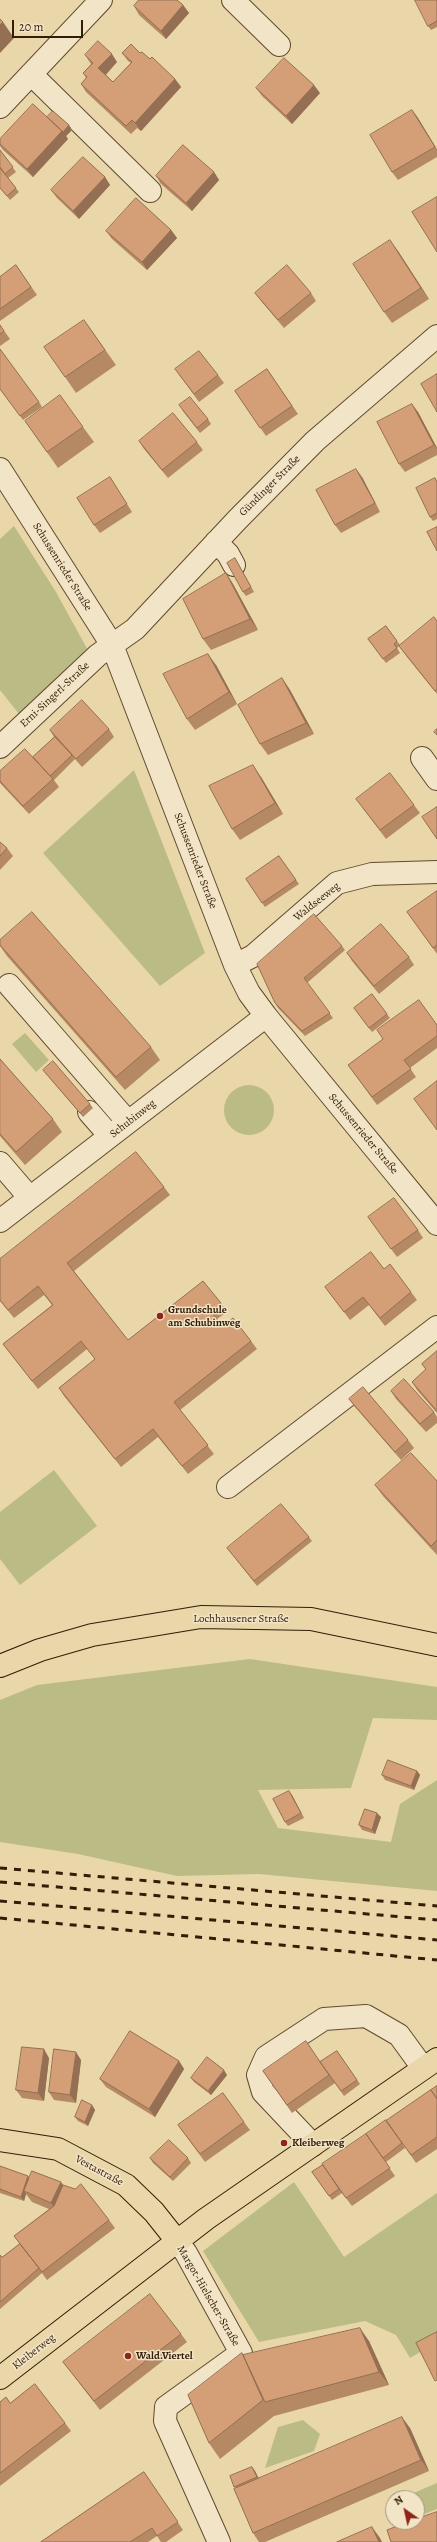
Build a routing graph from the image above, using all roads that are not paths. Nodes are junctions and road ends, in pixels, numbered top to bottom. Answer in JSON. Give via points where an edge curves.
{"nodes":[{"id":1,"x":102,"y":0,"type":"edge"},
{"id":2,"x":233,"y":0,"type":"edge"},
{"id":3,"x":279,"y":45,"type":"dead end"},
{"id":4,"x":31,"y":74,"type":"junction"},
{"id":5,"x":0,"y":107,"type":"edge"},
{"id":6,"x":150,"y":191,"type":"dead end"},
{"id":7,"x":437,"y":336,"type":"edge"},
{"id":8,"x":0,"y":469,"type":"edge"},
{"id":9,"x":216,"y":542,"type":"junction"},
{"id":10,"x":234,"y":565,"type":"edge"},
{"id":11,"x":112,"y":645,"type":"junction"},
{"id":12,"x":0,"y":747,"type":"edge"},
{"id":13,"x":422,"y":758,"type":"dead end"},
{"id":14,"x":437,"y":779,"type":"edge"},
{"id":15,"x":437,"y":872,"type":"edge"},
{"id":16,"x":235,"y":965,"type":"junction"},
{"id":17,"x":9,"y":985,"type":"dead end"},
{"id":18,"x":266,"y":1016,"type":"junction"},
{"id":19,"x":89,"y":1112,"type":"edge"},
{"id":20,"x":128,"y":1122,"type":"junction"},
{"id":21,"x":110,"y":1136,"type":"junction"},
{"id":22,"x":0,"y":1163,"type":"edge"},
{"id":23,"x":30,"y":1198,"type":"junction"},
{"id":24,"x":0,"y":1221,"type":"edge"},
{"id":25,"x":437,"y":1224,"type":"edge"},
{"id":26,"x":437,"y":1328,"type":"edge"},
{"id":27,"x":228,"y":1487,"type":"dead end"},
{"id":28,"x":437,"y":1645,"type":"edge"},
{"id":29,"x":0,"y":1666,"type":"edge"},
{"id":30,"x":430,"y":2064,"type":"edge"},
{"id":31,"x":0,"y":2140,"type":"edge"},
{"id":32,"x":313,"y":2144,"type":"junction"},
{"id":33,"x":177,"y":2241,"type":"junction"},
{"id":34,"x":208,"y":2376,"type":"junction"},
{"id":35,"x":0,"y":2378,"type":"edge"},
{"id":36,"x":217,"y":2396,"type":"edge"},
{"id":37,"x":219,"y":2542,"type":"edge"}],
"edges":[{"from":1,"to":4,"type":"street"},
{"from":2,"to":3,"type":"street"},
{"from":4,"to":5,"type":"street"},
{"from":4,"to":6,"type":"street"},
{"from":7,"to":9,"type":"street","name":"Gündinger Straße","via":[[315,441]]},
{"from":8,"to":11,"type":"street","name":"Schussenrieder Straße"},
{"from":9,"to":10,"type":"street"},
{"from":9,"to":11,"type":"street","name":"Gündinger Straße","via":[[135,629]]},
{"from":11,"to":12,"type":"street","name":"Erni-Singerl-Straße"},
{"from":11,"to":16,"type":"street","name":"Schussenrieder Straße"},
{"from":13,"to":14,"type":"street"},
{"from":15,"to":16,"type":"street","name":"Waldseeweg","via":[[372,874],[337,883],[253,956]]},
{"from":16,"to":18,"type":"street","name":"Schussenrieder Straße","via":[[249,993]]},
{"from":17,"to":20,"type":"street"},
{"from":18,"to":20,"type":"street","name":"Schubinweg"},
{"from":18,"to":25,"type":"street","name":"Schussenrieder Straße"},
{"from":19,"to":21,"type":"street"},
{"from":20,"to":21,"type":"street","name":"Schubinweg"},
{"from":21,"to":23,"type":"street","name":"Schubinweg"},
{"from":22,"to":23,"type":"street"},
{"from":23,"to":24,"type":"street","name":"Schubinweg"},
{"from":26,"to":27,"type":"street"},
{"from":28,"to":29,"type":"main road","name":"Lochhausener Straße","via":[[311,1619],[200,1617],[92,1635],[40,1650]]},
{"from":30,"to":32,"type":"main road","name":"Kleiberweg"},
{"from":30,"to":32,"type":"street","via":[[399,2035],[366,2016],[324,2019],[266,2057],[258,2074],[263,2092]]},
{"from":31,"to":33,"type":"main road","name":"Vestastraße","via":[[58,2149],[126,2185],[154,2212]]},
{"from":32,"to":33,"type":"main road","name":"Kleiberweg"},
{"from":33,"to":34,"type":"street","name":"Margot-Hielscher-Straße","via":[[240,2353]]},
{"from":33,"to":35,"type":"main road","name":"Kleiberweg"},
{"from":34,"to":36,"type":"street"},
{"from":34,"to":37,"type":"street","name":"Margot-Hielscher-Straße","via":[[166,2407],[165,2421]]}]}
